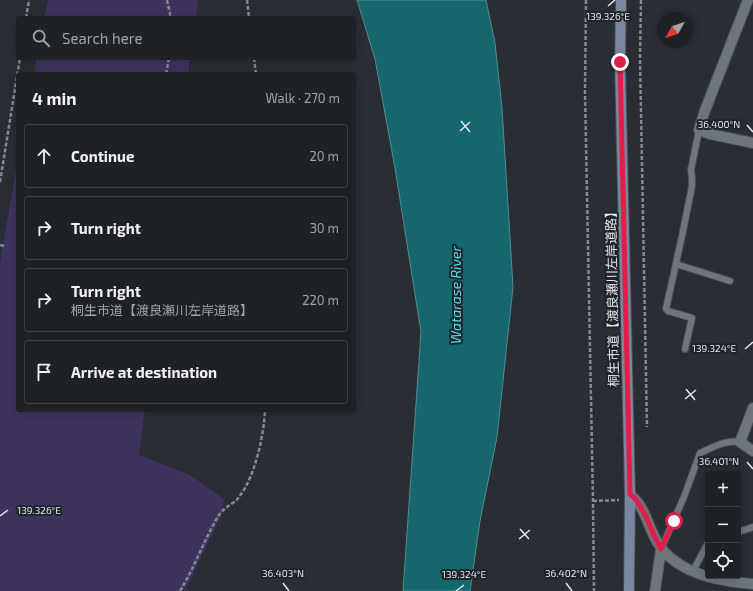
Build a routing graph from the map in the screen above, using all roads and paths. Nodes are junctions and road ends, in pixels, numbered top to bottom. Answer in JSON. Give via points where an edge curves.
{"nodes":[{"id":1,"x":29,"y":0,"type":"edge"},
{"id":2,"x":168,"y":0,"type":"edge"},
{"id":3,"x":246,"y":0,"type":"edge"},
{"id":4,"x":586,"y":0,"type":"edge"},
{"id":5,"x":621,"y":0,"type":"edge"},
{"id":6,"x":641,"y":0,"type":"edge"},
{"id":7,"x":748,"y":0,"type":"edge"},
{"id":8,"x":26,"y":16,"type":"edge"},
{"id":9,"x":171,"y":16,"type":"edge"},
{"id":10,"x":249,"y":16,"type":"edge"},
{"id":11,"x":20,"y":60,"type":"edge"},
{"id":12,"x":169,"y":60,"type":"edge"},
{"id":13,"x":254,"y":60,"type":"edge"},
{"id":14,"x":18,"y":72,"type":"edge"},
{"id":15,"x":166,"y":72,"type":"edge"},
{"id":16,"x":256,"y":72,"type":"edge"},
{"id":17,"x":16,"y":83,"type":"edge"},
{"id":18,"x":699,"y":130,"type":"junction"},
{"id":19,"x":753,"y":143,"type":"edge"},
{"id":20,"x":0,"y":182,"type":"edge"},
{"id":21,"x":0,"y":245,"type":"edge"},
{"id":22,"x":4,"y":246,"type":"dead end"},
{"id":23,"x":676,"y":264,"type":"junction"},
{"id":24,"x":730,"y":281,"type":"dead end"},
{"id":25,"x":685,"y":349,"type":"dead end"},
{"id":26,"x":753,"y":408,"type":"edge"},
{"id":27,"x":265,"y":412,"type":"edge"},
{"id":28,"x":647,"y":427,"type":"dead end"},
{"id":29,"x":740,"y":442,"type":"junction"},
{"id":30,"x":753,"y":451,"type":"edge"},
{"id":31,"x":626,"y":497,"type":"junction"},
{"id":32,"x":593,"y":501,"type":"junction"},
{"id":33,"x":753,"y":527,"type":"edge"},
{"id":34,"x":741,"y":531,"type":"edge"},
{"id":35,"x":661,"y":549,"type":"junction"},
{"id":36,"x":705,"y":549,"type":"edge"},
{"id":37,"x":693,"y":571,"type":"junction"},
{"id":38,"x":753,"y":584,"type":"edge"},
{"id":39,"x":734,"y":587,"type":"edge"},
{"id":40,"x":180,"y":591,"type":"edge"},
{"id":41,"x":594,"y":591,"type":"edge"},
{"id":42,"x":628,"y":591,"type":"edge"},
{"id":43,"x":655,"y":591,"type":"edge"}],
"edges":[{"from":1,"to":8,"type":"path"},
{"from":2,"to":9,"type":"path"},
{"from":3,"to":10,"type":"path"},
{"from":4,"to":32,"type":"path","via":[[585,108]]},
{"from":5,"to":31,"type":"street","name":"桐生市道【渡良瀬川左岸道路】"},
{"from":6,"to":28,"type":"path"},
{"from":7,"to":18,"type":"street"},
{"from":11,"to":14,"type":"path"},
{"from":12,"to":15,"type":"path"},
{"from":13,"to":16,"type":"path"},
{"from":17,"to":20,"type":"path"},
{"from":18,"to":19,"type":"street"},
{"from":18,"to":23,"type":"lane","via":[[691,170],[692,186]]},
{"from":21,"to":22,"type":"path"},
{"from":23,"to":24,"type":"lane"},
{"from":23,"to":25,"type":"lane","via":[[666,309],[692,318]]},
{"from":26,"to":29,"type":"street"},
{"from":27,"to":40,"type":"path","via":[[258,454],[246,488],[238,499],[219,515]]},
{"from":29,"to":30,"type":"street"},
{"from":29,"to":35,"type":"lane","via":[[724,443],[700,454]]},
{"from":31,"to":32,"type":"path"},
{"from":31,"to":35,"type":"street","via":[[635,498],[640,504]]},
{"from":31,"to":42,"type":"street","name":"桐生市道【渡良瀬川左岸道路】"},
{"from":32,"to":41,"type":"path"},
{"from":33,"to":34,"type":"lane"},
{"from":35,"to":37,"type":"street","via":[[672,559]]},
{"from":35,"to":43,"type":"street"},
{"from":36,"to":37,"type":"lane"},
{"from":37,"to":39,"type":"street"},
{"from":38,"to":39,"type":"street"}]}
